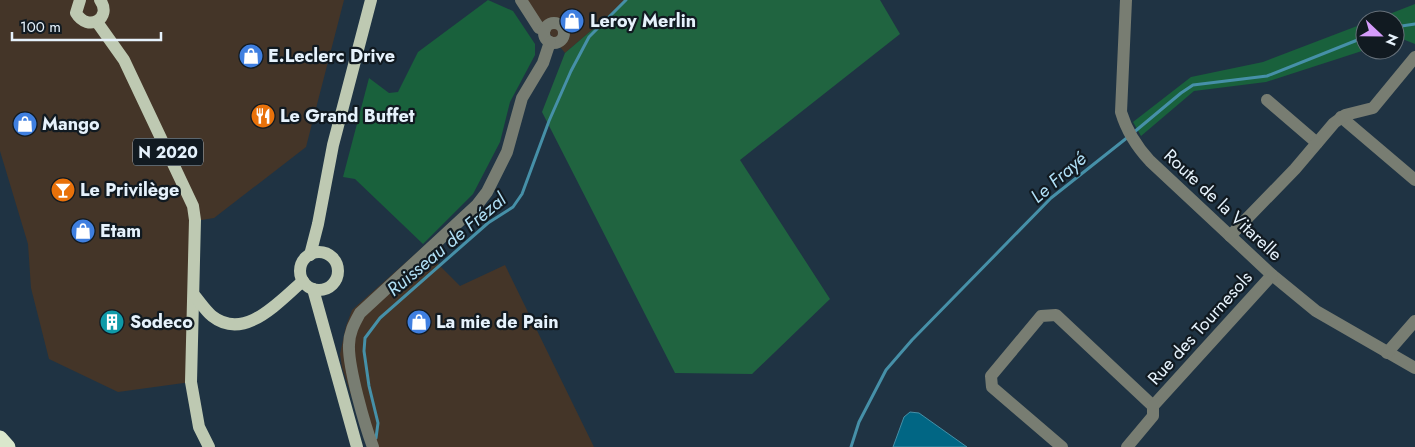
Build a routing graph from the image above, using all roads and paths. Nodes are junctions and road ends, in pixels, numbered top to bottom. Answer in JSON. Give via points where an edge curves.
{"nodes":[{"id":1,"x":80,"y":0,"type":"edge"},
{"id":2,"x":100,"y":0,"type":"edge"},
{"id":3,"x":371,"y":0,"type":"edge"},
{"id":4,"x":521,"y":0,"type":"edge"},
{"id":5,"x":1126,"y":0,"type":"edge"},
{"id":6,"x":97,"y":22,"type":"junction"},
{"id":7,"x":545,"y":29,"type":"junction"},
{"id":8,"x":550,"y":42,"type":"junction"},
{"id":9,"x":1415,"y":57,"type":"edge"},
{"id":10,"x":1267,"y":100,"type":"dead end"},
{"id":11,"x":1373,"y":108,"type":"junction"},
{"id":12,"x":1341,"y":117,"type":"junction"},
{"id":13,"x":1355,"y":130,"type":"junction"},
{"id":14,"x":1317,"y":143,"type":"junction"},
{"id":15,"x":1415,"y":180,"type":"edge"},
{"id":16,"x":318,"y":224,"type":"junction"},
{"id":17,"x":1230,"y":236,"type":"junction"},
{"id":18,"x":325,"y":253,"type":"junction"},
{"id":19,"x":310,"y":255,"type":"junction"},
{"id":20,"x":1272,"y":275,"type":"junction"},
{"id":21,"x":308,"y":285,"type":"junction"},
{"id":22,"x":328,"y":286,"type":"junction"},
{"id":23,"x":194,"y":295,"type":"junction"},
{"id":24,"x":322,"y":321,"type":"junction"},
{"id":25,"x":1415,"y":321,"type":"edge"},
{"id":26,"x":1387,"y":354,"type":"junction"},
{"id":27,"x":1415,"y":368,"type":"edge"},
{"id":28,"x":1153,"y":406,"type":"junction"},
{"id":29,"x":0,"y":438,"type":"edge"},
{"id":30,"x":0,"y":444,"type":"edge"},
{"id":31,"x":2,"y":447,"type":"edge"},
{"id":32,"x":8,"y":447,"type":"edge"},
{"id":33,"x":209,"y":447,"type":"edge"},
{"id":34,"x":357,"y":447,"type":"edge"},
{"id":35,"x":373,"y":447,"type":"edge"},
{"id":36,"x":1062,"y":447,"type":"edge"},
{"id":37,"x":1127,"y":447,"type":"edge"}],
"edges":[{"from":1,"to":6,"type":"main road","via":[[76,9],[80,19]]},
{"from":2,"to":6,"type":"main road","via":[[104,11]]},
{"from":3,"to":16,"type":"main road","via":[[333,145]]},
{"from":4,"to":7,"type":"street","via":[[539,28]]},
{"from":5,"to":17,"type":"street","name":"Route de la Vitarelle","via":[[1121,112],[1127,130],[1150,161]]},
{"from":6,"to":23,"type":"main road","number":"N 2020","via":[[124,60],[190,197],[195,220]]},
{"from":7,"to":8,"type":"street","via":[[545,37]]},
{"from":7,"to":8,"type":"street","via":[[553,23],[563,28],[561,40]]},
{"from":8,"to":35,"type":"street","via":[[543,63],[522,98],[512,141],[487,192],[477,205],[360,313],[351,328],[349,347]]},
{"from":9,"to":11,"type":"street"},
{"from":10,"to":14,"type":"street"},
{"from":11,"to":12,"type":"street"},
{"from":11,"to":13,"type":"street"},
{"from":12,"to":13,"type":"street"},
{"from":12,"to":14,"type":"street"},
{"from":13,"to":15,"type":"street"},
{"from":14,"to":17,"type":"street"},
{"from":16,"to":18,"type":"main road"},
{"from":16,"to":19,"type":"main road"},
{"from":17,"to":20,"type":"street","name":"Route de la Vitarelle"},
{"from":18,"to":19,"type":"main road"},
{"from":18,"to":22,"type":"main road","via":[[337,266],[336,279]]},
{"from":19,"to":21,"type":"main road","via":[[301,266]]},
{"from":20,"to":26,"type":"street","name":"Route de la Vitarelle","via":[[1316,311]]},
{"from":20,"to":28,"type":"street","name":"Rue des Tournesols"},
{"from":21,"to":22,"type":"main road","via":[[321,289]]},
{"from":21,"to":23,"type":"main road","via":[[246,324],[228,324],[212,316]]},
{"from":21,"to":24,"type":"main road"},
{"from":22,"to":24,"type":"main road"},
{"from":23,"to":33,"type":"main road","number":"N 2020","via":[[191,382],[199,427]]},
{"from":24,"to":34,"type":"main road"},
{"from":25,"to":26,"type":"street"},
{"from":26,"to":27,"type":"street","name":"Route de la Vitarelle"},
{"from":28,"to":36,"type":"street","name":"Rue des Tournesols","via":[[1056,315],[1041,316],[991,376],[992,387]]},
{"from":28,"to":37,"type":"street","name":"Rue des Tournesols","via":[[1153,416]]},
{"from":29,"to":32,"type":"highway"},
{"from":30,"to":31,"type":"highway"}]}
